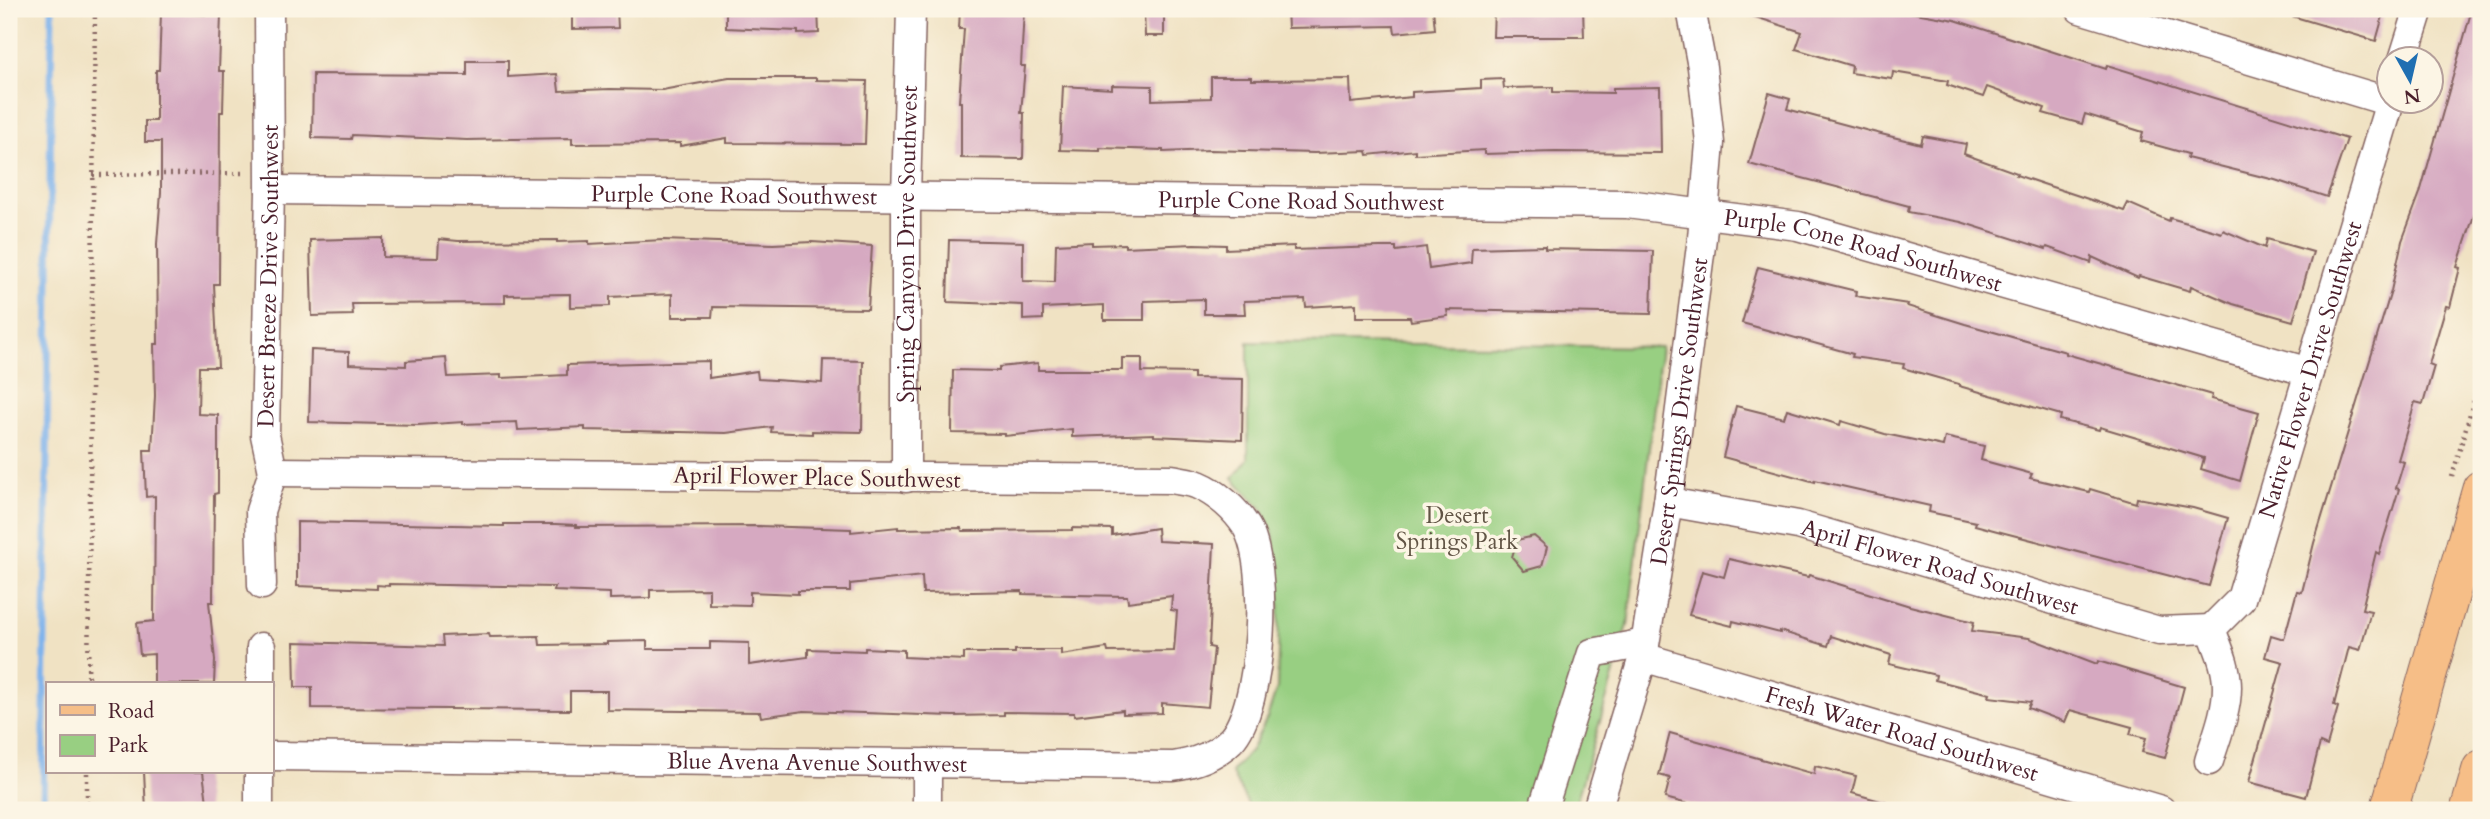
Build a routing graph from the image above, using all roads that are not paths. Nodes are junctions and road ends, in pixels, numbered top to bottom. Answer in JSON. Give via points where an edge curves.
{"nodes":[{"id":1,"x":269,"y":9,"type":"edge"},
{"id":2,"x":911,"y":9,"type":"edge"},
{"id":3,"x":1690,"y":9,"type":"edge"},
{"id":4,"x":2080,"y":9,"type":"edge"},
{"id":5,"x":2419,"y":9,"type":"edge"},
{"id":6,"x":2407,"y":46,"type":"edge"},
{"id":7,"x":2374,"y":97,"type":"edge"},
{"id":8,"x":2386,"y":116,"type":"edge"},
{"id":9,"x":270,"y":181,"type":"junction"},
{"id":10,"x":906,"y":196,"type":"junction"},
{"id":11,"x":1704,"y":214,"type":"junction"},
{"id":12,"x":2309,"y":372,"type":"junction"},
{"id":13,"x":273,"y":472,"type":"junction"},
{"id":14,"x":906,"y":478,"type":"junction"},
{"id":15,"x":2481,"y":489,"type":"edge"},
{"id":16,"x":1668,"y":502,"type":"junction"},
{"id":17,"x":262,"y":585,"type":"dead end"},
{"id":18,"x":1260,"y":622,"type":"joint"},
{"id":19,"x":2211,"y":629,"type":"junction"},
{"id":20,"x":261,"y":647,"type":"dead end"},
{"id":21,"x":1644,"y":650,"type":"junction"},
{"id":22,"x":261,"y":682,"type":"edge"},
{"id":23,"x":273,"y":757,"type":"edge"},
{"id":24,"x":2209,"y":761,"type":"dead end"},
{"id":25,"x":927,"y":763,"type":"junction"},
{"id":26,"x":2481,"y":769,"type":"edge"},
{"id":27,"x":260,"y":774,"type":"edge"},
{"id":28,"x":259,"y":810,"type":"edge"},
{"id":29,"x":927,"y":810,"type":"edge"},
{"id":30,"x":1548,"y":810,"type":"edge"},
{"id":31,"x":1597,"y":810,"type":"edge"},
{"id":32,"x":2161,"y":810,"type":"edge"},
{"id":33,"x":2389,"y":810,"type":"edge"},
{"id":34,"x":2469,"y":810,"type":"edge"}],
"edges":[{"from":1,"to":9,"type":"street","name":"Desert Breeze Drive Southwest"},
{"from":2,"to":10,"type":"street","name":"Spring Canyon Drive Southwest"},
{"from":3,"to":11,"type":"street","name":"Desert Springs Drive Southwest","via":[[1710,144]]},
{"from":4,"to":7,"type":"street"},
{"from":5,"to":6,"type":"street"},
{"from":8,"to":12,"type":"street","name":"Native Flower Drive Southwest"},
{"from":9,"to":10,"type":"street","name":"Purple Cone Road Southwest"},
{"from":9,"to":13,"type":"street","name":"Desert Breeze Drive Southwest","via":[[265,435]]},
{"from":10,"to":11,"type":"street","name":"Purple Cone Road Southwest","via":[[1627,204]]},
{"from":10,"to":14,"type":"street","name":"Spring Canyon Drive Southwest"},
{"from":11,"to":12,"type":"street","name":"Purple Cone Road Southwest","via":[[1798,226]]},
{"from":11,"to":16,"type":"street","name":"Desert Springs Drive Southwest"},
{"from":12,"to":19,"type":"street","name":"Native Flower Drive Southwest","via":[[2241,598]]},
{"from":13,"to":14,"type":"street","name":"April Flower Place Southwest"},
{"from":13,"to":17,"type":"street","via":[[260,511]]},
{"from":14,"to":18,"type":"street","name":"April Flower Place Southwest","via":[[1171,479],[1198,484],[1228,504],[1247,528],[1258,564]]},
{"from":15,"to":33,"type":"main road"},
{"from":16,"to":19,"type":"street","name":"April Flower Road Southwest","via":[[1798,525],[2159,631]]},
{"from":16,"to":21,"type":"street","name":"Desert Springs Drive Southwest"},
{"from":18,"to":25,"type":"street","name":"Blue Avena Avenue Southwest","via":[[1253,694],[1244,718],[1232,739],[1193,763]]},
{"from":19,"to":24,"type":"street","via":[[2224,662],[2227,687]]},
{"from":20,"to":22,"type":"street"},
{"from":21,"to":30,"type":"street","via":[[1592,653],[1544,805]]},
{"from":21,"to":31,"type":"street","name":"Desert Springs Drive Southwest"},
{"from":21,"to":32,"type":"street","name":"Fresh Water Road Southwest"},
{"from":23,"to":25,"type":"street","name":"Blue Avena Avenue Southwest"},
{"from":25,"to":29,"type":"street"},
{"from":26,"to":34,"type":"main road"},
{"from":27,"to":28,"type":"street"}]}
